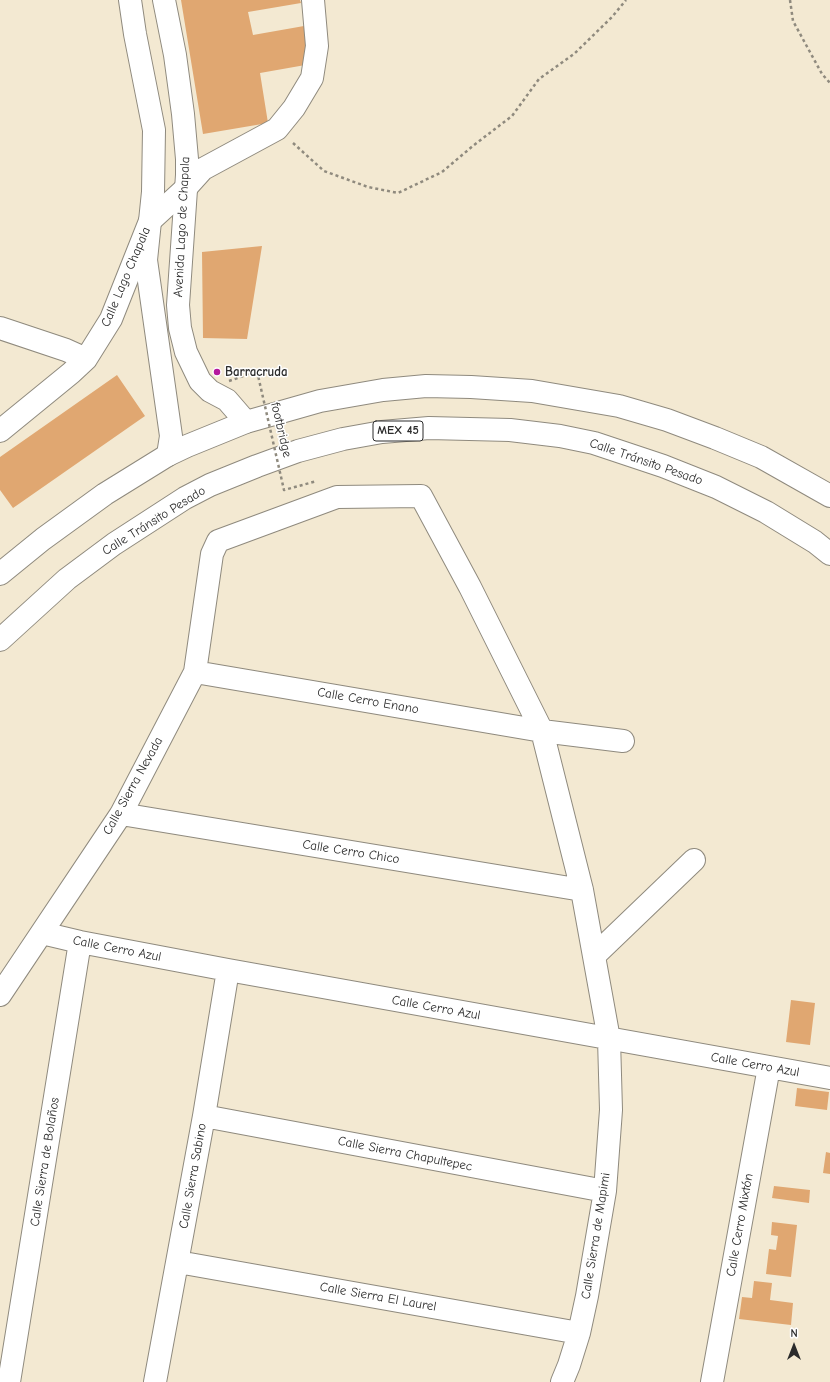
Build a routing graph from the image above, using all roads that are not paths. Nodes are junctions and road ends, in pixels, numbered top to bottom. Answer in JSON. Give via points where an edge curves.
{"nodes":[{"id":1,"x":313,"y":0,"type":"edge"},
{"id":2,"x":165,"y":5,"type":"edge"},
{"id":3,"x":132,"y":9,"type":"edge"},
{"id":4,"x":185,"y":189,"type":"junction"},
{"id":5,"x":150,"y":222,"type":"junction"},
{"id":6,"x":0,"y":328,"type":"edge"},
{"id":7,"x":86,"y":359,"type":"junction"},
{"id":8,"x":246,"y":422,"type":"junction"},
{"id":9,"x":0,"y":431,"type":"edge"},
{"id":10,"x":168,"y":455,"type":"junction"},
{"id":11,"x":830,"y":496,"type":"edge"},
{"id":12,"x":212,"y":554,"type":"joint"},
{"id":13,"x":830,"y":554,"type":"edge"},
{"id":14,"x":0,"y":574,"type":"edge"},
{"id":15,"x":0,"y":640,"type":"edge"},
{"id":16,"x":195,"y":672,"type":"junction"},
{"id":17,"x":542,"y":731,"type":"junction"},
{"id":18,"x":623,"y":741,"type":"dead end"},
{"id":19,"x":121,"y":814,"type":"junction"},
{"id":20,"x":694,"y":860,"type":"dead end"},
{"id":21,"x":582,"y":890,"type":"junction"},
{"id":22,"x":42,"y":933,"type":"junction"},
{"id":23,"x":80,"y":942,"type":"junction"},
{"id":24,"x":594,"y":955,"type":"junction"},
{"id":25,"x":228,"y":970,"type":"junction"},
{"id":26,"x":0,"y":996,"type":"edge"},
{"id":27,"x":609,"y":1039,"type":"junction"},
{"id":28,"x":769,"y":1067,"type":"junction"},
{"id":29,"x":830,"y":1078,"type":"edge"},
{"id":30,"x":204,"y":1116,"type":"junction"},
{"id":31,"x":605,"y":1191,"type":"junction"},
{"id":32,"x":178,"y":1262,"type":"junction"},
{"id":33,"x":579,"y":1333,"type":"junction"},
{"id":34,"x":9,"y":1382,"type":"edge"},
{"id":35,"x":155,"y":1382,"type":"edge"},
{"id":36,"x":562,"y":1382,"type":"edge"},
{"id":37,"x":712,"y":1382,"type":"edge"}],
"edges":[{"from":1,"to":4,"type":"street","name":"Calle Lago Chapala","via":[[317,46],[312,78],[294,108],[277,129],[203,169]]},
{"from":2,"to":3,"type":"street"},
{"from":2,"to":4,"type":"street","name":"Avenida Lago de Chapala","via":[[183,114],[187,159]]},
{"from":3,"to":5,"type":"street","name":"Avenida Lago de Chapala","via":[[154,130]]},
{"from":4,"to":5,"type":"street","name":"Calle Lago Chapala"},
{"from":4,"to":8,"type":"street","name":"Avenida Lago de Chapala","via":[[178,304],[186,352],[200,381],[210,391],[227,400]]},
{"from":5,"to":7,"type":"street","name":"Calle Lago Chapala","via":[[111,320]]},
{"from":5,"to":10,"type":"street","name":"Avenida Lago de Chapala","via":[[146,260],[172,436]]},
{"from":6,"to":7,"type":"street"},
{"from":7,"to":9,"type":"street","name":"Calle Lago Chapala"},
{"from":8,"to":10,"type":"street"},
{"from":8,"to":11,"type":"street","via":[[320,401],[383,390],[426,386],[532,391],[618,406],[666,420],[762,457]]},
{"from":10,"to":14,"type":"street","via":[[105,494]]},
{"from":12,"to":16,"type":"street","name":"Calle Sierra Nevada"},
{"from":12,"to":17,"type":"street","name":"Calle Sierra de Mapimi","via":[[218,541],[337,497],[420,496],[470,587]]},
{"from":13,"to":15,"type":"street","name":"Calle Tránsito Pesado","number":"MEX 45","via":[[766,512],[716,487],[594,443],[510,430],[429,428],[382,432],[298,451],[210,485],[185,498],[67,578]]},
{"from":16,"to":17,"type":"street","name":"Calle Cerro Enano"},
{"from":16,"to":19,"type":"street","name":"Calle Sierra Nevada"},
{"from":17,"to":18,"type":"street","name":"Calle Cerro Enano"},
{"from":17,"to":21,"type":"street","name":"Calle Sierra de Mapimi"},
{"from":19,"to":21,"type":"street","name":"Calle Cerro Chico"},
{"from":19,"to":22,"type":"street","name":"Calle Sierra Nevada"},
{"from":20,"to":24,"type":"street"},
{"from":21,"to":24,"type":"street","name":"Calle Sierra de Mapimi"},
{"from":22,"to":23,"type":"street","name":"Calle Cerro Azul"},
{"from":22,"to":26,"type":"street","name":"Calle Sierra Nevada"},
{"from":23,"to":25,"type":"street","name":"Calle Cerro Azul"},
{"from":23,"to":34,"type":"street","name":"Calle Sierra de Bolaños"},
{"from":24,"to":27,"type":"street","name":"Calle Sierra de Mapimi"},
{"from":25,"to":27,"type":"street","name":"Calle Cerro Azul"},
{"from":25,"to":30,"type":"street","name":"Calle Sierra Sabino"},
{"from":27,"to":28,"type":"street","name":"Calle Cerro Azul"},
{"from":27,"to":31,"type":"street","name":"Calle Sierra de Mapimi","via":[[611,1110]]},
{"from":28,"to":29,"type":"street","name":"Calle Cerro Azul"},
{"from":28,"to":37,"type":"street","name":"Calle Cerro Mixtón"},
{"from":30,"to":31,"type":"street","name":"Calle Sierra Chapultepec"},
{"from":30,"to":32,"type":"street","name":"Calle Sierra Sabino"},
{"from":31,"to":33,"type":"street","name":"Calle Sierra de Mapimi"},
{"from":32,"to":33,"type":"street","name":"Calle Sierra El Laurel"},
{"from":32,"to":35,"type":"street","name":"Calle Sierra Sabino"},
{"from":33,"to":36,"type":"street","name":"Calle Sierra de Mapimi"}]}
